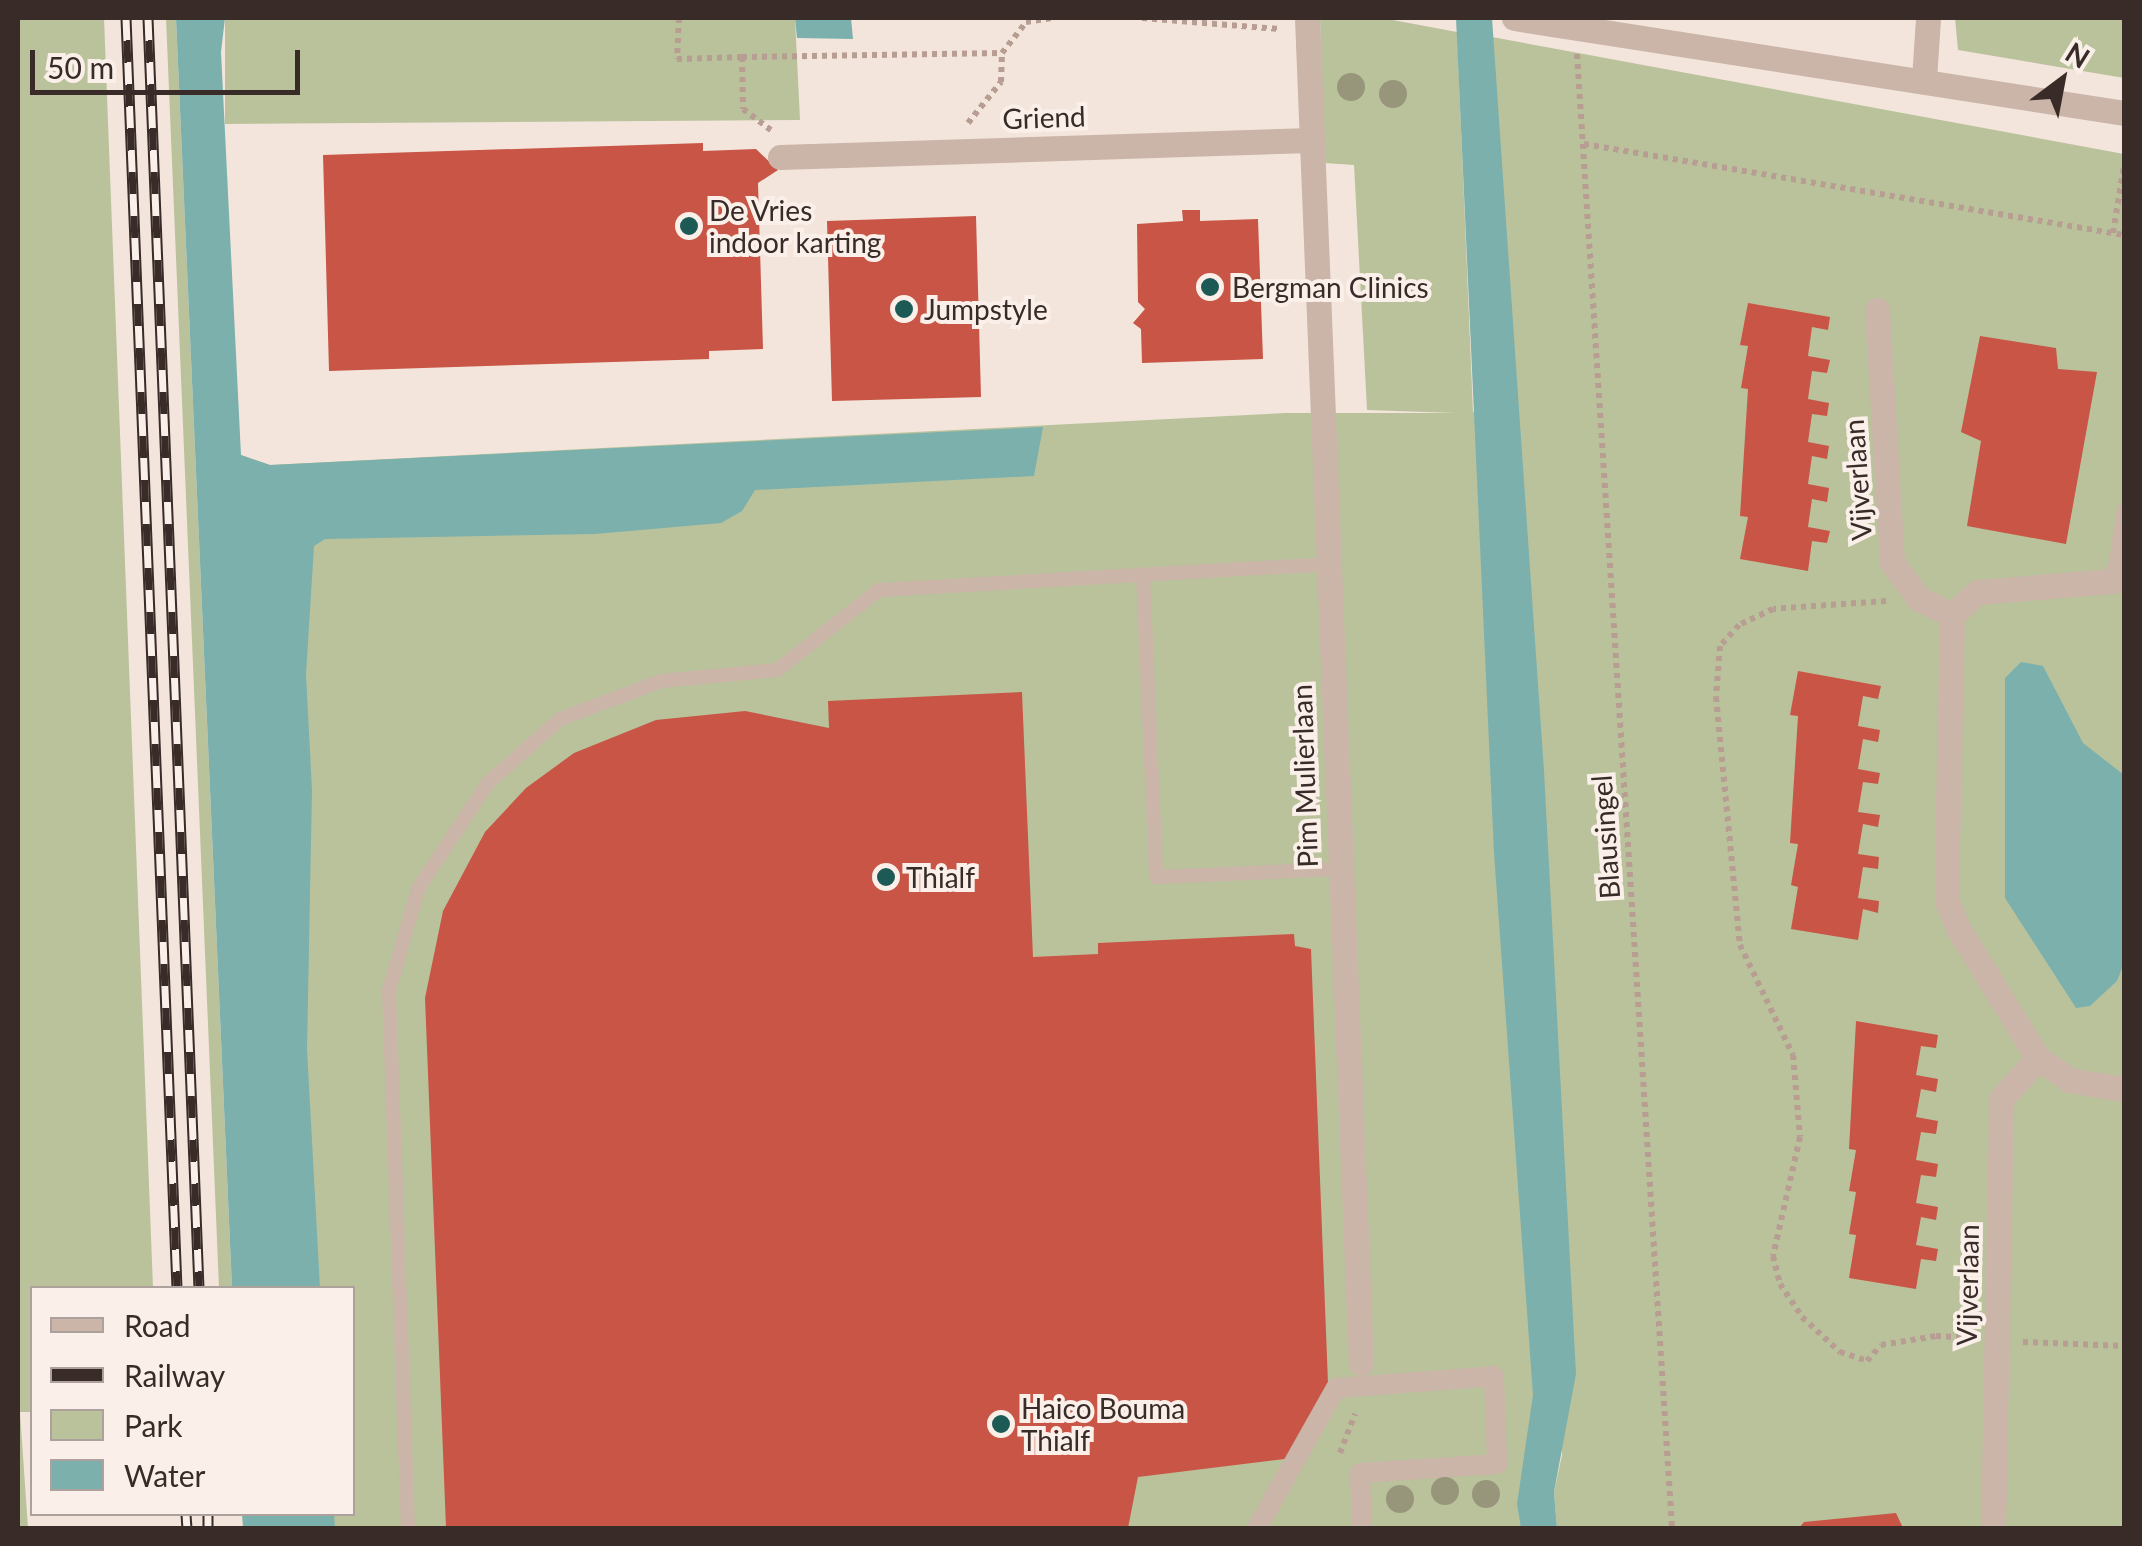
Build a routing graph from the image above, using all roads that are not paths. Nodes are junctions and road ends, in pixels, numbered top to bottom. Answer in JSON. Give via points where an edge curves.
{"nodes":[{"id":1,"x":1307,"y":18,"type":"edge"},
{"id":2,"x":1514,"y":18,"type":"edge"},
{"id":3,"x":1928,"y":18,"type":"edge"},
{"id":4,"x":1924,"y":79,"type":"junction"},
{"id":5,"x":2124,"y":113,"type":"edge"},
{"id":6,"x":1311,"y":140,"type":"junction"},
{"id":7,"x":779,"y":146,"type":"road end"},
{"id":8,"x":1876,"y":310,"type":"dead end"},
{"id":9,"x":2124,"y":510,"type":"edge"},
{"id":10,"x":1326,"y":564,"type":"junction"},
{"id":11,"x":1143,"y":575,"type":"junction"},
{"id":12,"x":2119,"y":580,"type":"edge"},
{"id":13,"x":1952,"y":616,"type":"junction"},
{"id":14,"x":1337,"y":869,"type":"junction"},
{"id":15,"x":2038,"y":1058,"type":"junction"},
{"id":16,"x":2124,"y":1089,"type":"edge"},
{"id":17,"x":1360,"y":1375,"type":"junction"},
{"id":18,"x":408,"y":1528,"type":"edge"},
{"id":19,"x":1258,"y":1528,"type":"edge"},
{"id":20,"x":1362,"y":1528,"type":"edge"},
{"id":21,"x":1994,"y":1528,"type":"edge"}],
"edges":[{"from":1,"to":6,"type":"street","name":"Pim Mulierlaan"},
{"from":2,"to":4,"type":"street"},
{"from":3,"to":4,"type":"street"},
{"from":4,"to":5,"type":"street"},
{"from":6,"to":7,"type":"street","name":"Griend"},
{"from":6,"to":10,"type":"street","name":"Pim Mulierlaan"},
{"from":8,"to":13,"type":"street","name":"Vijverlaan","via":[[1892,562],[1918,598]]},
{"from":9,"to":12,"type":"lane"},
{"from":10,"to":11,"type":"lane"},
{"from":10,"to":14,"type":"street","name":"Pim Mulierlaan"},
{"from":11,"to":14,"type":"lane","via":[[1156,877]]},
{"from":11,"to":18,"type":"lane","via":[[879,590],[777,670],[661,681],[560,719],[488,783],[418,889],[389,991]]},
{"from":12,"to":13,"type":"street","via":[[1976,592]]},
{"from":13,"to":15,"type":"street","via":[[1948,901]]},
{"from":14,"to":17,"type":"street","name":"Pim Mulierlaan"},
{"from":15,"to":16,"type":"street","via":[[2069,1080]]},
{"from":15,"to":21,"type":"street","name":"Vijverlaan","via":[[2001,1099]]},
{"from":17,"to":19,"type":"street","via":[[1336,1388]]},
{"from":17,"to":20,"type":"street","via":[[1494,1376],[1497,1464],[1360,1473]]}]}
